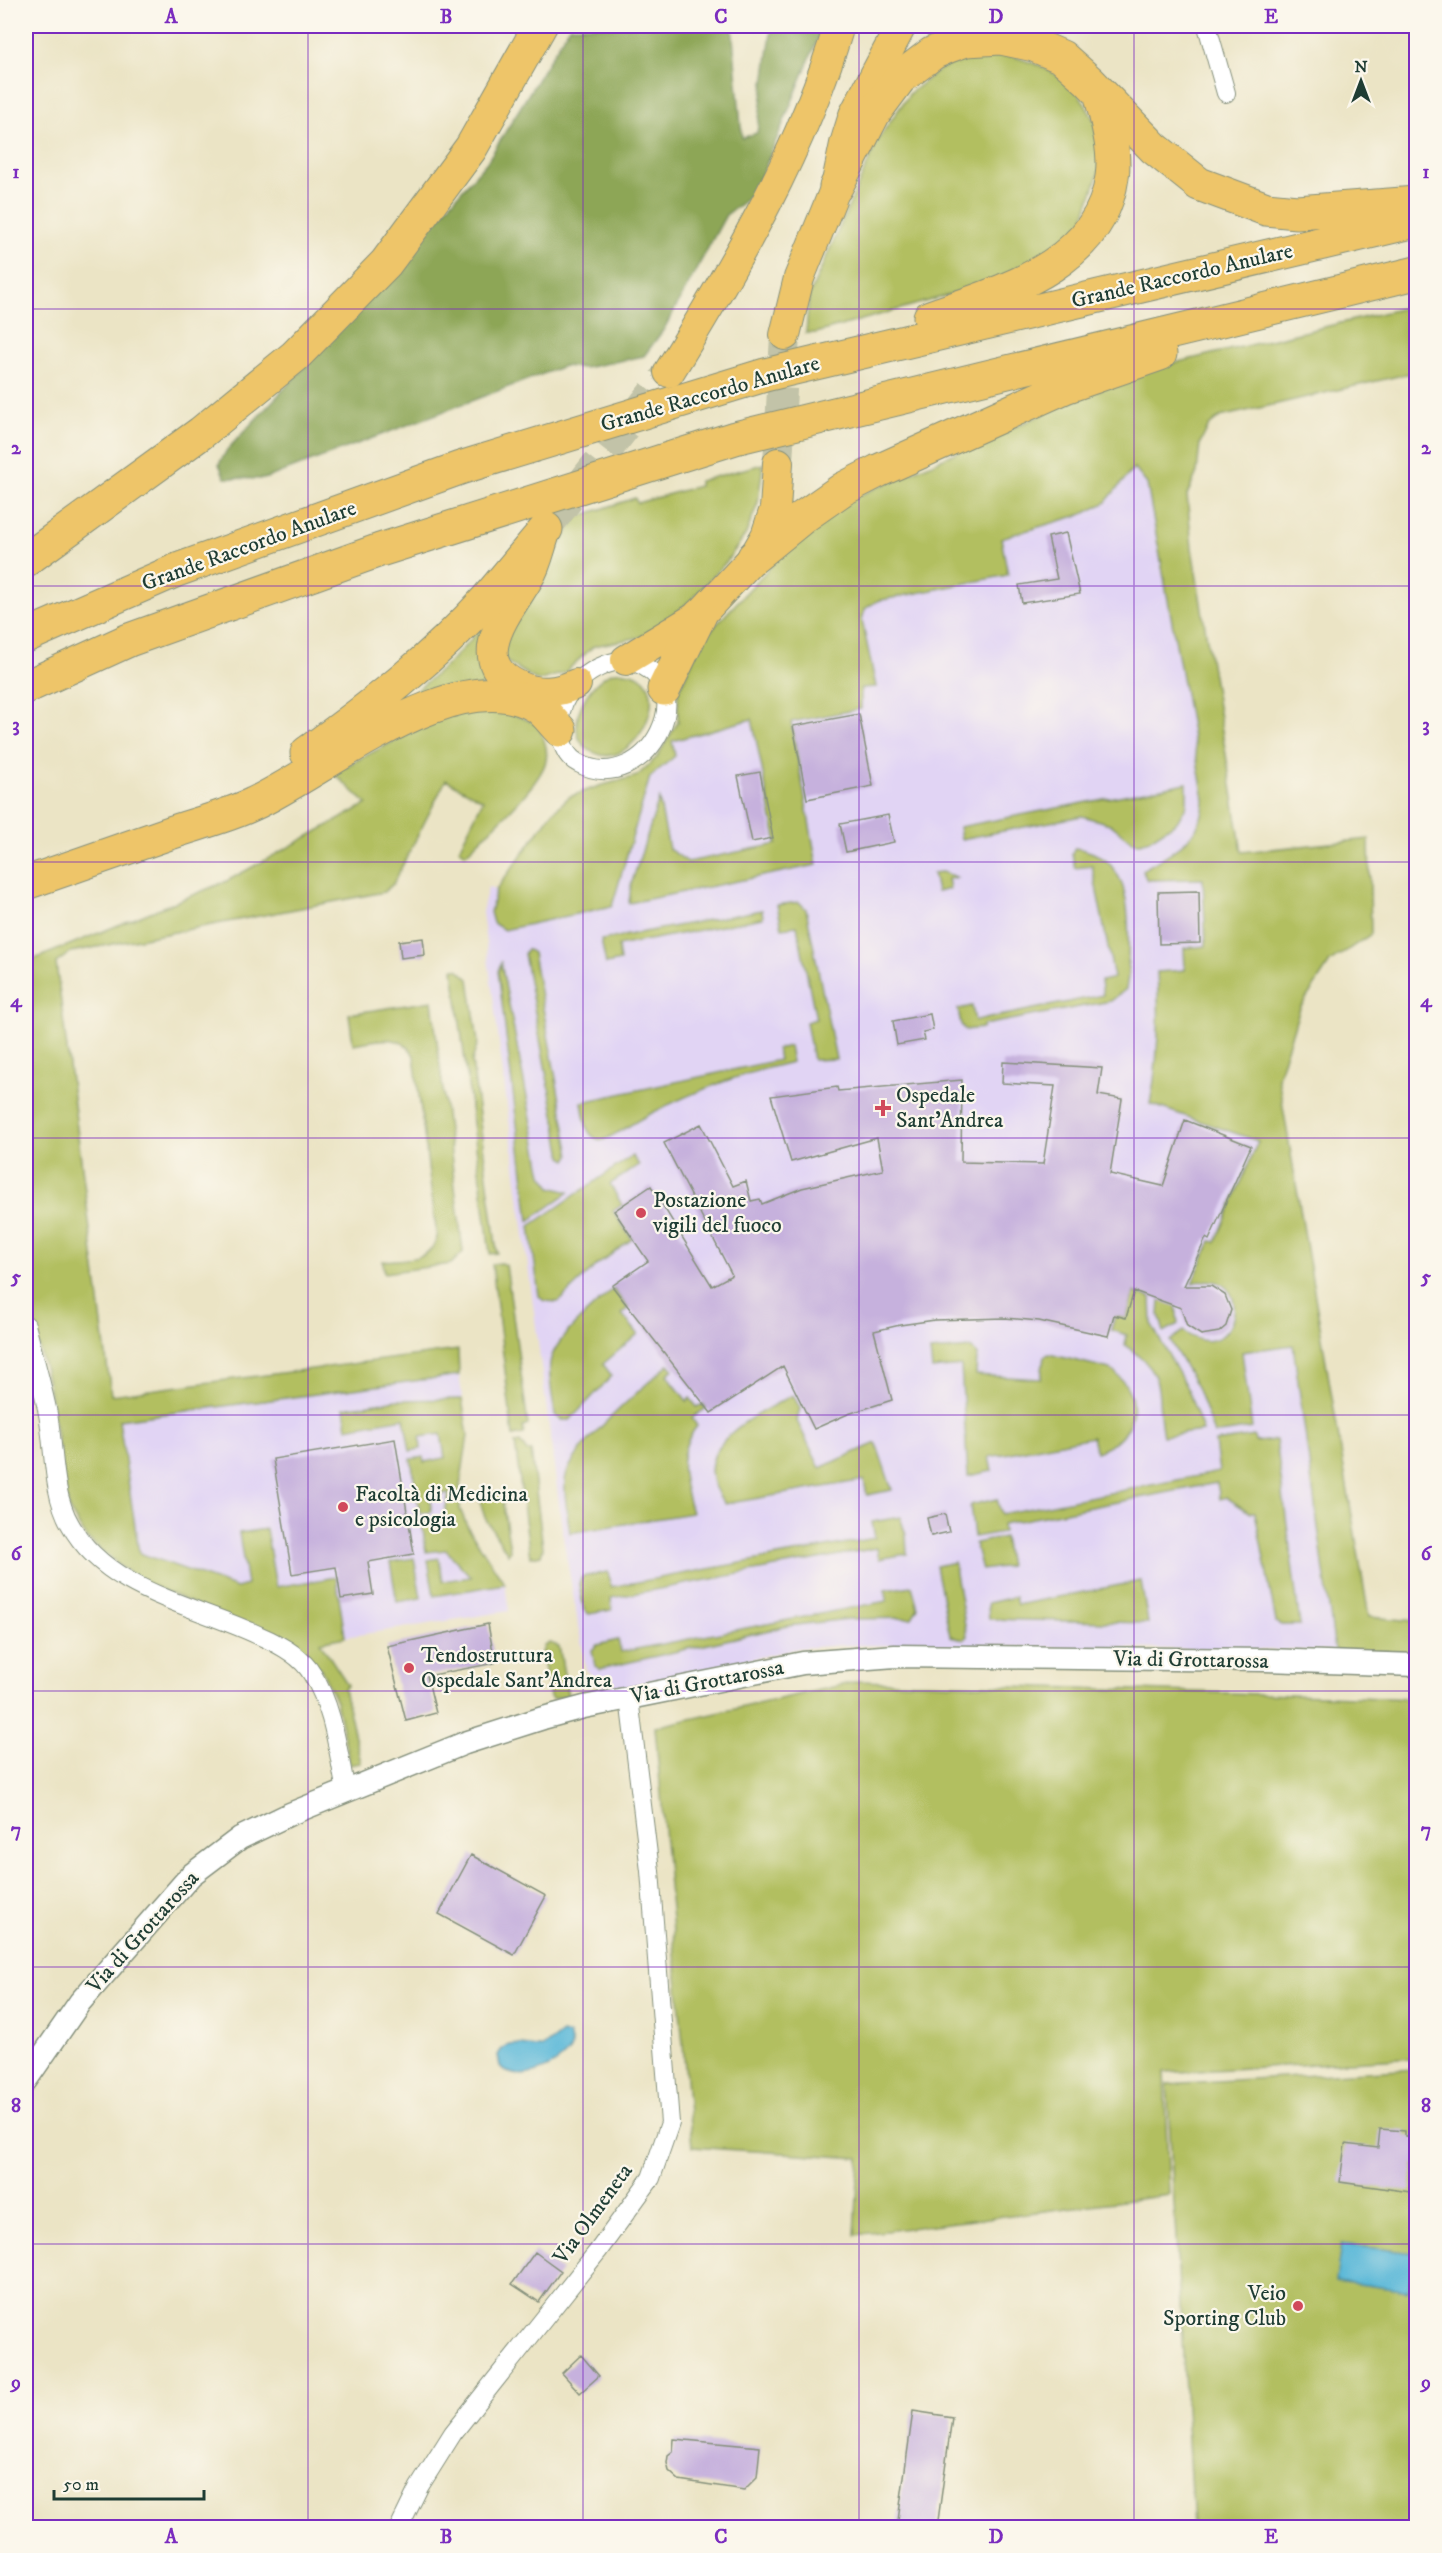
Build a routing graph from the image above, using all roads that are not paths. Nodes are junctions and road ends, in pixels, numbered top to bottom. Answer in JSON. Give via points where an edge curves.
{"nodes":[{"id":1,"x":540,"y":26,"type":"edge"},
{"id":2,"x":838,"y":26,"type":"edge"},
{"id":3,"x":901,"y":26,"type":"edge"},
{"id":4,"x":1207,"y":26,"type":"edge"},
{"id":5,"x":1226,"y":93,"type":"dead end"},
{"id":6,"x":1101,"y":96,"type":"junction"},
{"id":7,"x":836,"y":187,"type":"junction"},
{"id":8,"x":1416,"y":203,"type":"edge"},
{"id":9,"x":1416,"y":221,"type":"edge"},
{"id":10,"x":1416,"y":273,"type":"edge"},
{"id":11,"x":785,"y":335,"type":"tunnel mouth"},
{"id":12,"x":669,"y":372,"type":"tunnel mouth"},
{"id":13,"x":765,"y":375,"type":"junction"},
{"id":14,"x":778,"y":463,"type":"tunnel mouth"},
{"id":15,"x":549,"y":525,"type":"joint"},
{"id":16,"x":754,"y":557,"type":"junction"},
{"id":17,"x":26,"y":560,"type":"edge"},
{"id":18,"x":700,"y":615,"type":"junction"},
{"id":19,"x":26,"y":636,"type":"edge"},
{"id":20,"x":626,"y":660,"type":"junction"},
{"id":21,"x":576,"y":684,"type":"junction"},
{"id":22,"x":26,"y":687,"type":"edge"},
{"id":23,"x":664,"y":689,"type":"junction"},
{"id":24,"x":560,"y":730,"type":"junction"},
{"id":25,"x":162,"y":836,"type":"junction"},
{"id":26,"x":26,"y":883,"type":"edge"},
{"id":27,"x":26,"y":1325,"type":"edge"},
{"id":28,"x":1416,"y":1665,"type":"edge"},
{"id":29,"x":629,"y":1698,"type":"junction"},
{"id":30,"x":346,"y":1791,"type":"junction"},
{"id":31,"x":26,"y":2080,"type":"edge"},
{"id":32,"x":399,"y":2528,"type":"edge"}],
"edges":[{"from":1,"to":17,"type":"highway","via":[[471,148],[386,263],[295,356],[201,433]]},
{"from":2,"to":12,"type":"highway","via":[[827,64],[784,168],[744,247]]},
{"from":3,"to":7,"type":"highway","via":[[854,115]]},
{"from":4,"to":5,"type":"street"},
{"from":6,"to":7,"type":"highway","via":[[1076,69],[1048,50],[1018,40],[966,40],[933,53],[892,86],[873,113]]},
{"from":6,"to":8,"type":"highway","via":[[1154,148],[1199,184],[1266,209],[1298,212]]},
{"from":6,"to":13,"type":"highway","via":[[1111,140],[1112,177],[1087,237],[1049,269],[1006,290]]},
{"from":7,"to":11,"type":"highway","via":[[799,278]]},
{"from":9,"to":13,"type":"highway","name":"Grande Raccordo Anulare"},
{"from":10,"to":16,"type":"highway","via":[[1295,324],[1157,354],[1034,400],[843,489]]},
{"from":10,"to":22,"type":"highway","via":[[735,438],[380,550],[129,640]]},
{"from":13,"to":19,"type":"highway","name":"Grande Raccordo Anulare","via":[[460,468],[177,570]]},
{"from":14,"to":16,"type":"highway","via":[[775,509]]},
{"from":15,"to":21,"type":"highway","via":[[531,575],[494,636],[494,659],[505,678],[527,690],[552,692]]},
{"from":15,"to":25,"type":"highway","via":[[456,630],[353,720],[287,767]]},
{"from":16,"to":18,"type":"highway"},
{"from":18,"to":20,"type":"highway"},
{"from":18,"to":23,"type":"highway"},
{"from":20,"to":21,"type":"street","via":[[593,669]]},
{"from":20,"to":23,"type":"street","via":[[646,668]]},
{"from":21,"to":24,"type":"street","via":[[564,705]]},
{"from":23,"to":24,"type":"street","via":[[660,733],[644,755],[621,767],[597,769],[574,762]]},
{"from":24,"to":25,"type":"highway","via":[[540,709],[511,697],[483,695],[449,700],[381,732],[253,805]]},
{"from":25,"to":26,"type":"highway"},
{"from":27,"to":30,"type":"street","via":[[69,1524],[87,1547],[129,1581],[249,1630],[302,1662],[324,1699]]},
{"from":28,"to":29,"type":"street","name":"Via di Grottarossa","via":[[895,1656],[803,1663]]},
{"from":29,"to":30,"type":"street","name":"Via di Grottarossa","via":[[566,1712],[465,1743]]},
{"from":29,"to":32,"type":"street","name":"Via Olmeneta","via":[[650,1871],[670,2123],[651,2178],[598,2252],[453,2433]]},
{"from":30,"to":31,"type":"street","name":"Via di Grottarossa","via":[[240,1838],[191,1875],[80,2002]]}]}
